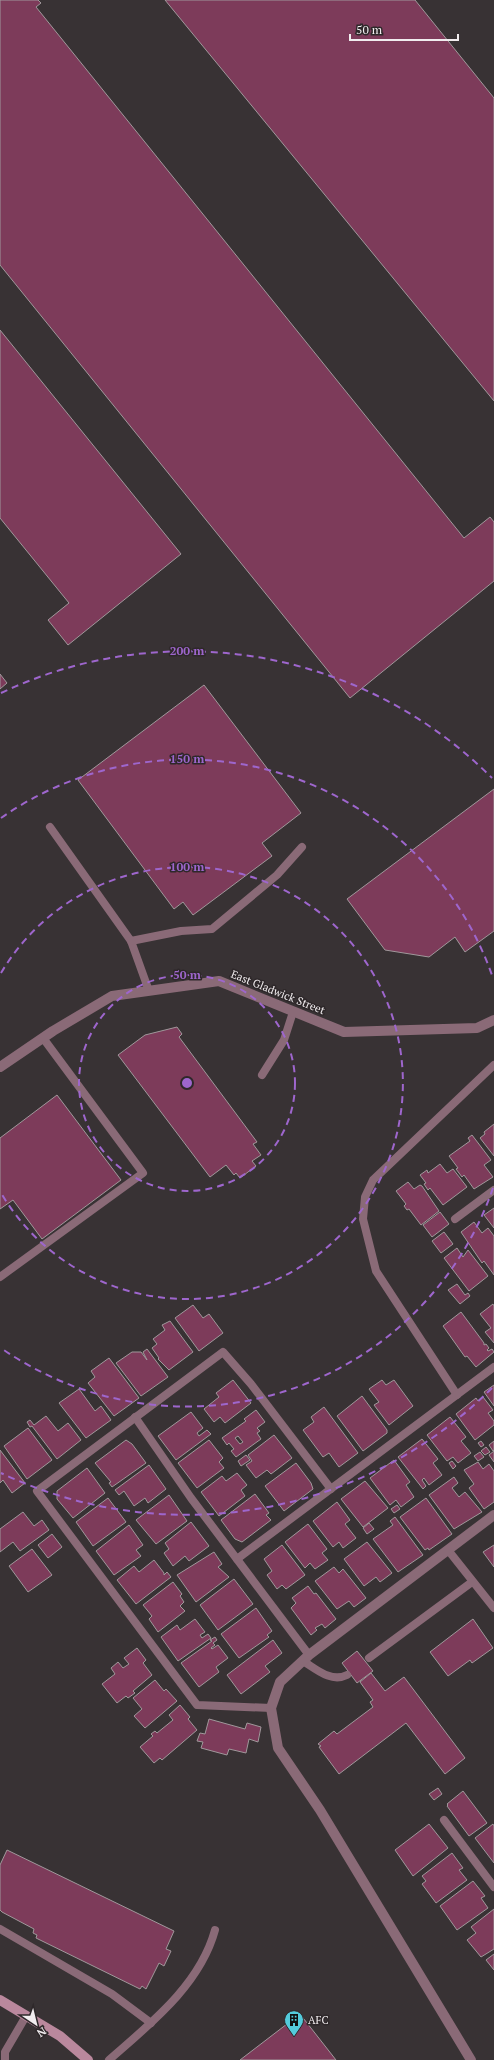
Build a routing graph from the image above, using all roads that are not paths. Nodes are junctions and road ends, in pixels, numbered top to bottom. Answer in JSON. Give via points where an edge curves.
{"nodes":[{"id":1,"x":50,"y":827,"type":"dead end"},
{"id":2,"x":302,"y":847,"type":"dead end"},
{"id":3,"x":131,"y":941,"type":"junction"},
{"id":4,"x":149,"y":991,"type":"junction"},
{"id":5,"x":294,"y":1012,"type":"junction"},
{"id":6,"x":494,"y":1020,"type":"edge"},
{"id":7,"x":43,"y":1038,"type":"junction"},
{"id":8,"x":494,"y":1065,"type":"edge"},
{"id":9,"x":0,"y":1067,"type":"edge"},
{"id":10,"x":262,"y":1075,"type":"dead end"},
{"id":11,"x":494,"y":1190,"type":"edge"},
{"id":12,"x":455,"y":1219,"type":"dead end"},
{"id":13,"x":0,"y":1277,"type":"edge"},
{"id":14,"x":494,"y":1368,"type":"edge"},
{"id":15,"x":457,"y":1395,"type":"junction"},
{"id":16,"x":135,"y":1417,"type":"junction"},
{"id":17,"x":331,"y":1489,"type":"junction"},
{"id":18,"x":494,"y":1514,"type":"edge"},
{"id":19,"x":448,"y":1550,"type":"junction"},
{"id":20,"x":237,"y":1558,"type":"junction"},
{"id":21,"x":472,"y":1582,"type":"junction"},
{"id":22,"x":494,"y":1608,"type":"edge"},
{"id":23,"x":306,"y":1658,"type":"junction"},
{"id":24,"x":370,"y":1658,"type":"dead end"},
{"id":25,"x":347,"y":1675,"type":"dead end"},
{"id":26,"x":271,"y":1708,"type":"junction"},
{"id":27,"x":444,"y":1820,"type":"dead end"},
{"id":28,"x":494,"y":1887,"type":"edge"},
{"id":29,"x":0,"y":1929,"type":"edge"},
{"id":30,"x":215,"y":1930,"type":"dead end"},
{"id":31,"x":0,"y":2000,"type":"edge"},
{"id":32,"x":26,"y":2016,"type":"junction"},
{"id":33,"x":151,"y":2023,"type":"junction"},
{"id":34,"x":5,"y":2060,"type":"edge"},
{"id":35,"x":88,"y":2060,"type":"edge"},
{"id":36,"x":109,"y":2060,"type":"edge"},
{"id":37,"x":471,"y":2060,"type":"edge"}],
"edges":[{"from":1,"to":3,"type":"lane"},
{"from":2,"to":3,"type":"lane","via":[[277,875],[212,929],[180,931]]},
{"from":3,"to":4,"type":"lane"},
{"from":4,"to":5,"type":"street","name":"East Gladwick Street","via":[[219,981]]},
{"from":4,"to":7,"type":"street","name":"East Gladwick Street","via":[[112,996]]},
{"from":5,"to":6,"type":"street","name":"East Gladwick Street","via":[[344,1032],[477,1028]]},
{"from":5,"to":10,"type":"lane","via":[[284,1040]]},
{"from":7,"to":9,"type":"street","name":"East Gladwick Street"},
{"from":7,"to":13,"type":"lane","via":[[143,1173]]},
{"from":8,"to":15,"type":"lane","via":[[373,1180],[365,1197],[363,1219],[376,1271]]},
{"from":11,"to":12,"type":"lane"},
{"from":14,"to":15,"type":"lane"},
{"from":15,"to":17,"type":"lane"},
{"from":16,"to":17,"type":"lane","via":[[223,1352],[251,1384]]},
{"from":16,"to":20,"type":"lane","via":[[191,1498]]},
{"from":16,"to":26,"type":"lane","via":[[37,1491],[197,1705]]},
{"from":17,"to":20,"type":"lane"},
{"from":18,"to":19,"type":"street"},
{"from":19,"to":21,"type":"lane"},
{"from":19,"to":23,"type":"street"},
{"from":20,"to":23,"type":"lane"},
{"from":21,"to":22,"type":"lane"},
{"from":21,"to":24,"type":"lane"},
{"from":23,"to":25,"type":"lane","via":[[326,1675],[340,1678]]},
{"from":23,"to":26,"type":"street","via":[[280,1682]]},
{"from":26,"to":37,"type":"street","via":[[278,1748],[320,1810]]},
{"from":27,"to":28,"type":"lane"},
{"from":29,"to":33,"type":"lane","via":[[112,1994]]},
{"from":30,"to":33,"type":"lane","via":[[210,1946],[190,1978]]},
{"from":31,"to":32,"type":"street"},
{"from":32,"to":34,"type":"lane","via":[[4,2052]]},
{"from":32,"to":35,"type":"street","via":[[60,2036]]},
{"from":33,"to":36,"type":"lane"}]}
